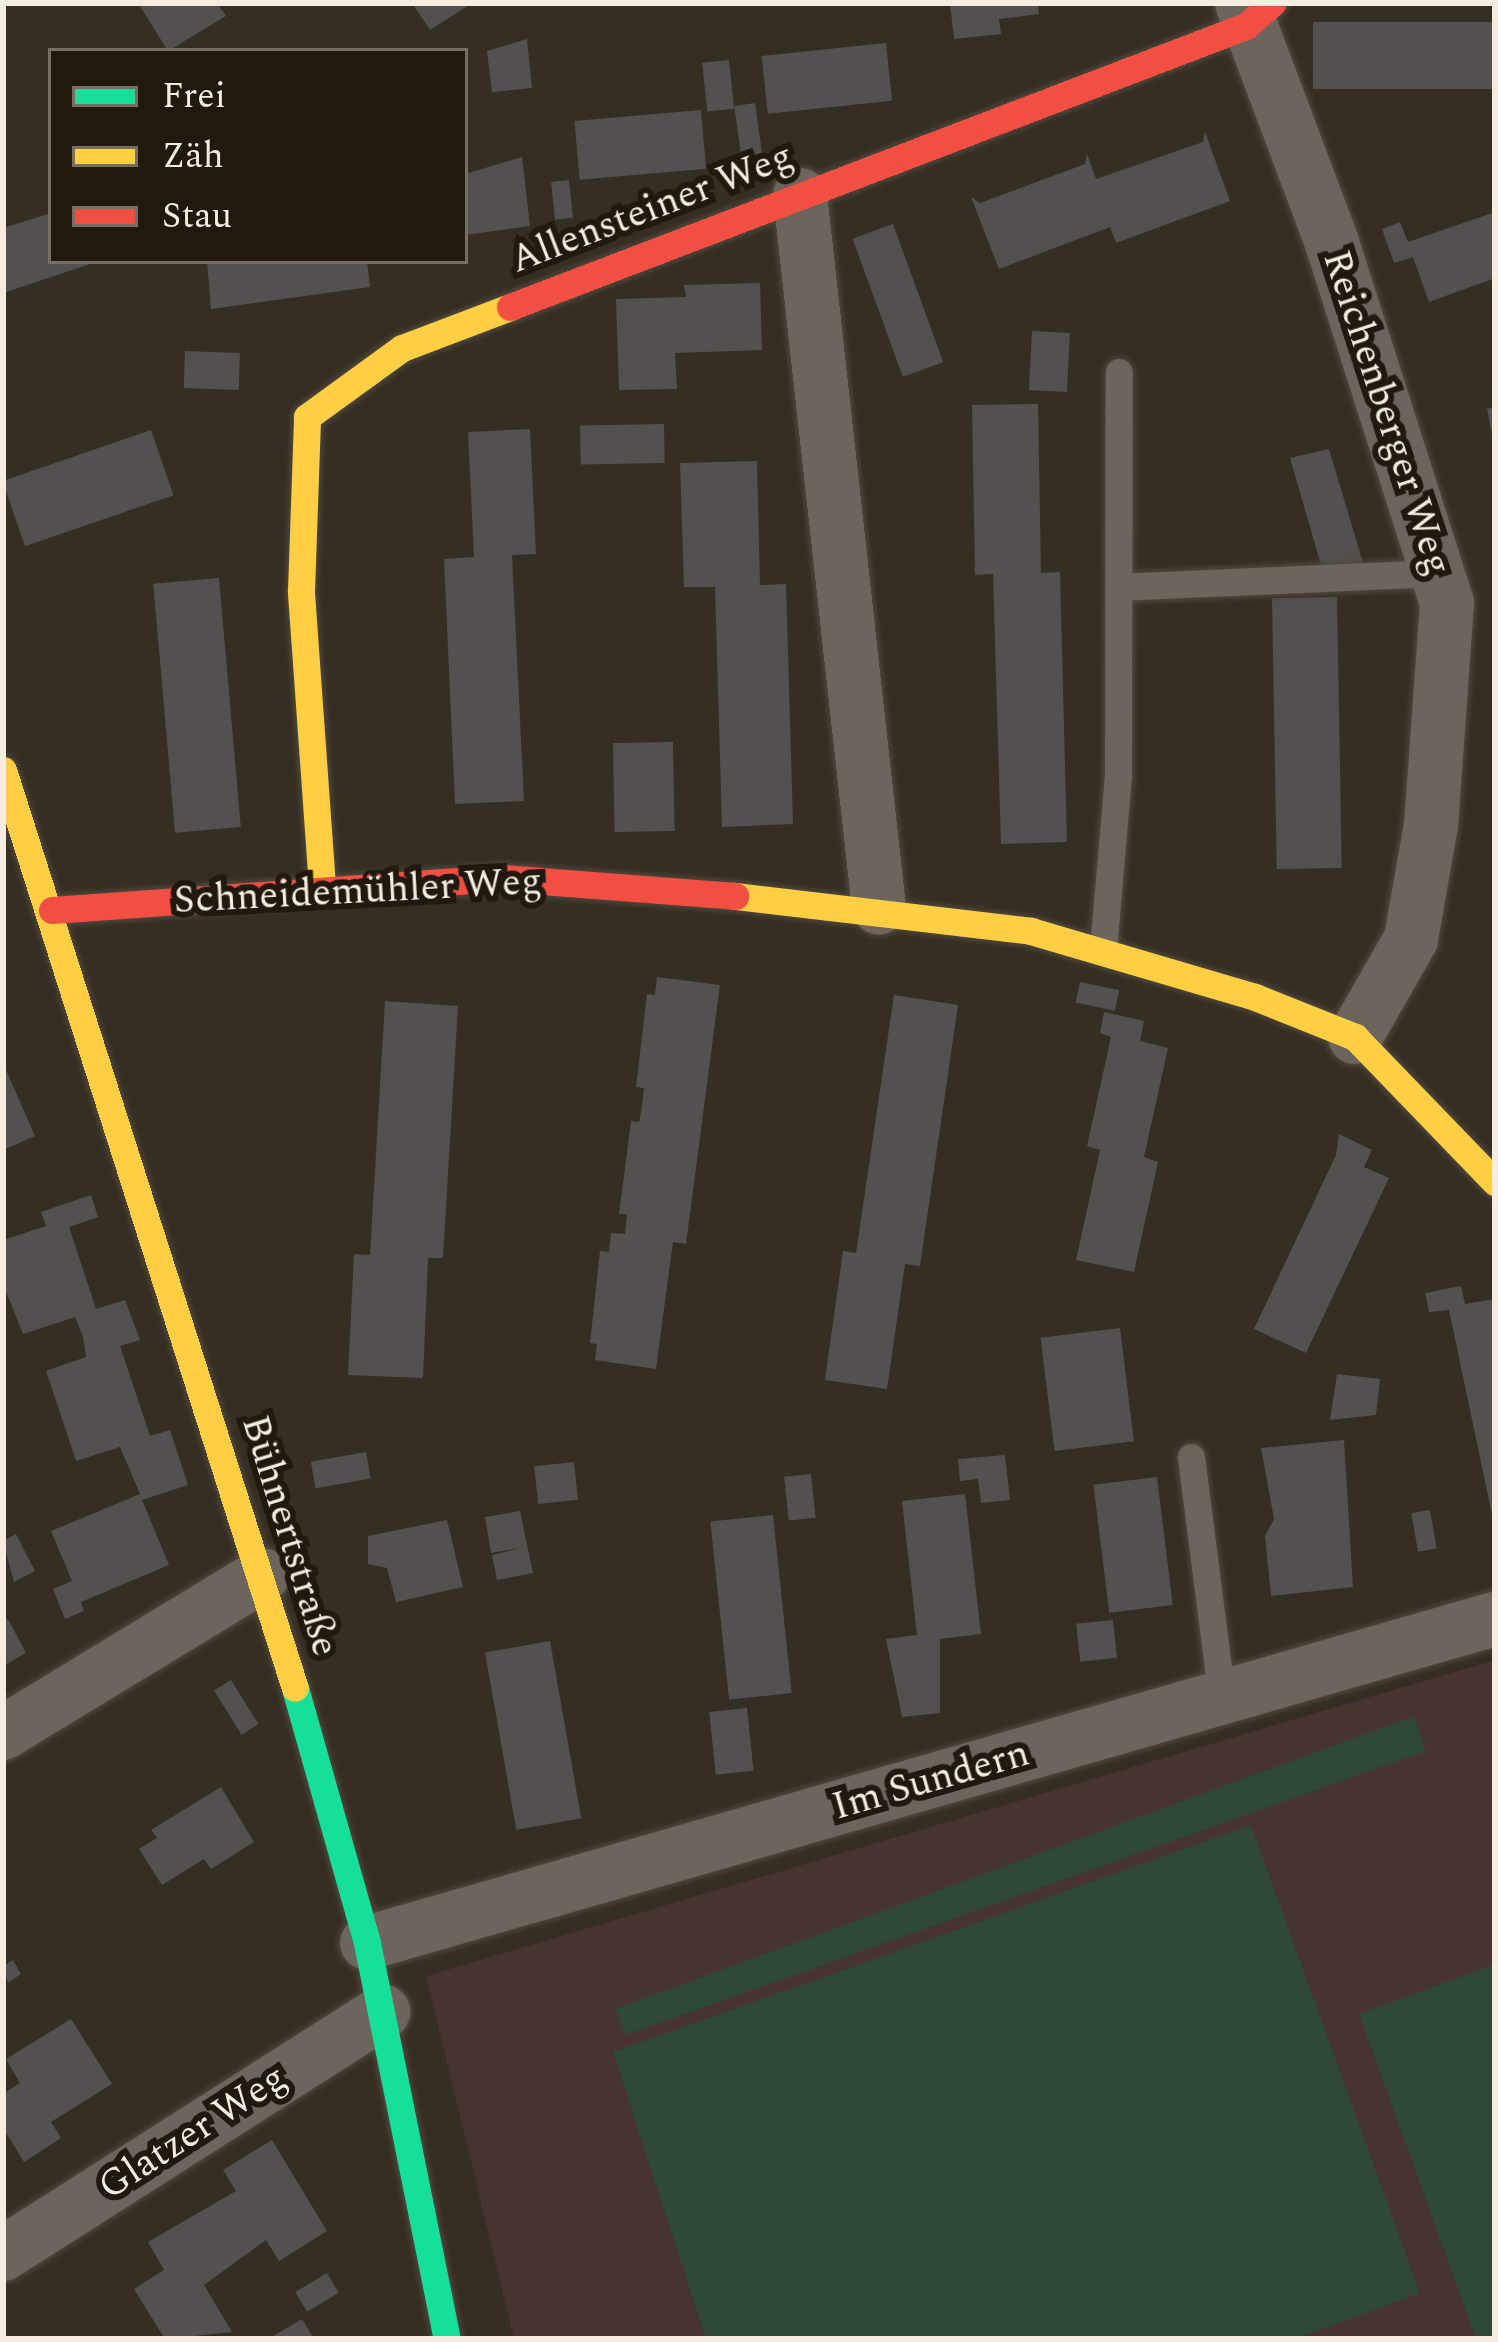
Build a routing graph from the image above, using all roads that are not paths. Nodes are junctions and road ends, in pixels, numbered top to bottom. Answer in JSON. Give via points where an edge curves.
{"nodes":[{"id":1,"x":1253,"y":11,"type":"edge"},
{"id":2,"x":800,"y":195,"type":"junction"},
{"id":3,"x":1119,"y":372,"type":"dead end"},
{"id":4,"x":1119,"y":587,"type":"junction"},
{"id":5,"x":1460,"y":589,"type":"edge"},
{"id":6,"x":3,"y":770,"type":"edge"},
{"id":7,"x":322,"y":886,"type":"junction"},
{"id":8,"x":879,"y":908,"type":"junction"},
{"id":9,"x":52,"y":910,"type":"junction"},
{"id":10,"x":1103,"y":950,"type":"junction"},
{"id":11,"x":1355,"y":1037,"type":"junction"},
{"id":12,"x":1495,"y":1182,"type":"edge"},
{"id":13,"x":1191,"y":1457,"type":"dead end"},
{"id":14,"x":263,"y":1575,"type":"junction"},
{"id":15,"x":1495,"y":1619,"type":"edge"},
{"id":16,"x":1222,"y":1698,"type":"junction"},
{"id":17,"x":3,"y":1733,"type":"edge"},
{"id":18,"x":367,"y":1943,"type":"junction"},
{"id":19,"x":382,"y":2012,"type":"junction"},
{"id":20,"x":3,"y":2254,"type":"edge"},
{"id":21,"x":447,"y":2339,"type":"edge"}],
"edges":[{"from":1,"to":2,"type":"street","name":"Allensteiner Weg"},
{"from":1,"to":5,"type":"street","name":"Reichenberger Weg"},
{"from":2,"to":7,"type":"street","name":"Allensteiner Weg","via":[[402,348],[307,417],[301,591]]},
{"from":2,"to":8,"type":"street"},
{"from":3,"to":4,"type":"lane"},
{"from":4,"to":5,"type":"lane"},
{"from":4,"to":10,"type":"lane","via":[[1118,776]]},
{"from":5,"to":11,"type":"street","name":"Reichenberger Weg","via":[[1411,940]]},
{"from":6,"to":9,"type":"street","name":"Bühnertstraße"},
{"from":7,"to":8,"type":"street","name":"Schneidemühler Weg","via":[[503,878]]},
{"from":7,"to":9,"type":"street","name":"Schneidemühler Weg"},
{"from":8,"to":10,"type":"street","name":"Schneidemühler Weg"},
{"from":9,"to":14,"type":"street","name":"Bühnertstraße"},
{"from":10,"to":11,"type":"street","name":"Schneidemühler Weg"},
{"from":11,"to":12,"type":"street","name":"Schneidemühler Weg"},
{"from":13,"to":16,"type":"lane"},
{"from":14,"to":17,"type":"street"},
{"from":14,"to":18,"type":"street","name":"Bühnertstraße"},
{"from":15,"to":16,"type":"street","name":"Im Sundern"},
{"from":16,"to":18,"type":"street","name":"Im Sundern"},
{"from":18,"to":19,"type":"street","name":"Bühnertstraße"},
{"from":19,"to":20,"type":"street","name":"Glatzer Weg"},
{"from":19,"to":21,"type":"street","name":"Bühnertstraße"}]}
